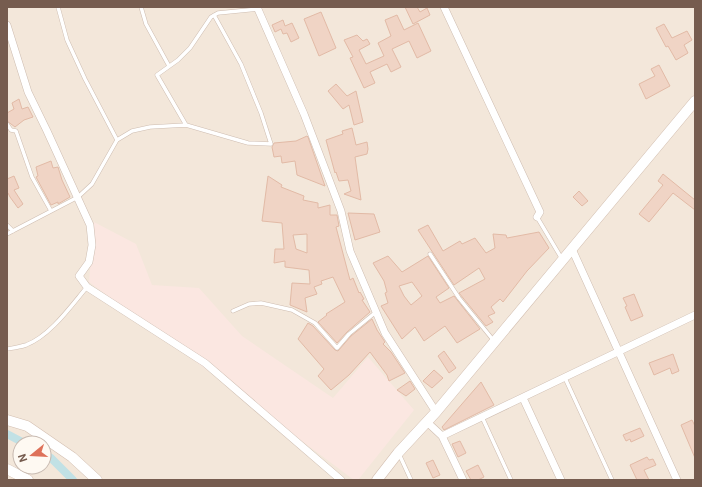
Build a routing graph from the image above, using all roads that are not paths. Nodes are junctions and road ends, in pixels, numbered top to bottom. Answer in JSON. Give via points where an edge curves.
{"nodes":[{"id":1,"x":58,"y":7,"type":"edge"},
{"id":2,"x":141,"y":7,"type":"edge"},
{"id":3,"x":444,"y":7,"type":"edge"},
{"id":4,"x":257,"y":8,"type":"edge"},
{"id":5,"x":214,"y":15,"type":"junction"},
{"id":6,"x":7,"y":25,"type":"edge"},
{"id":7,"x":169,"y":66,"type":"junction"},
{"id":8,"x":695,"y":100,"type":"edge"},
{"id":9,"x":7,"y":124,"type":"edge"},
{"id":10,"x":186,"y":125,"type":"junction"},
{"id":11,"x":117,"y":140,"type":"junction"},
{"id":12,"x":80,"y":201,"type":"junction"},
{"id":13,"x":51,"y":211,"type":"junction"},
{"id":14,"x":537,"y":217,"type":"joint"},
{"id":15,"x":7,"y":225,"type":"edge"},
{"id":16,"x":13,"y":231,"type":"junction"},
{"id":17,"x":7,"y":234,"type":"edge"},
{"id":18,"x":572,"y":249,"type":"junction"},
{"id":19,"x":430,"y":254,"type":"dead end"},
{"id":20,"x":562,"y":261,"type":"junction"},
{"id":21,"x":87,"y":287,"type":"junction"},
{"id":22,"x":233,"y":311,"type":"dead end"},
{"id":23,"x":376,"y":312,"type":"junction"},
{"id":24,"x":695,"y":315,"type":"edge"},
{"id":25,"x":495,"y":342,"type":"junction"},
{"id":26,"x":7,"y":349,"type":"edge"},
{"id":27,"x":618,"y":352,"type":"junction"},
{"id":28,"x":565,"y":378,"type":"junction"},
{"id":29,"x":523,"y":398,"type":"junction"},
{"id":30,"x":436,"y":412,"type":"junction"},
{"id":31,"x":482,"y":417,"type":"junction"},
{"id":32,"x":7,"y":420,"type":"edge"},
{"id":33,"x":427,"y":422,"type":"junction"},
{"id":34,"x":442,"y":436,"type":"junction"},
{"id":35,"x":398,"y":453,"type":"junction"},
{"id":36,"x":7,"y":469,"type":"edge"},
{"id":37,"x":28,"y":480,"type":"edge"},
{"id":38,"x":97,"y":480,"type":"edge"},
{"id":39,"x":341,"y":480,"type":"edge"},
{"id":40,"x":377,"y":480,"type":"edge"},
{"id":41,"x":411,"y":480,"type":"edge"},
{"id":42,"x":463,"y":480,"type":"edge"},
{"id":43,"x":512,"y":480,"type":"edge"},
{"id":44,"x":561,"y":480,"type":"edge"},
{"id":45,"x":612,"y":480,"type":"edge"},
{"id":46,"x":677,"y":480,"type":"edge"}],
"edges":[{"from":1,"to":11,"type":"lane","via":[[67,40]]},
{"from":2,"to":7,"type":"lane","via":[[146,24]]},
{"from":3,"to":14,"type":"street","via":[[540,212]]},
{"from":4,"to":5,"type":"lane"},
{"from":4,"to":23,"type":"street","via":[[304,114],[341,211],[350,251]]},
{"from":5,"to":7,"type":"lane","via":[[190,48]]},
{"from":5,"to":10,"type":"lane","via":[[241,64],[271,144],[248,143]]},
{"from":6,"to":12,"type":"street","via":[[28,92]]},
{"from":7,"to":10,"type":"lane","via":[[157,75]]},
{"from":8,"to":18,"type":"main road"},
{"from":9,"to":13,"type":"lane","via":[[11,130],[16,131],[32,176]]},
{"from":10,"to":11,"type":"lane","via":[[144,128],[132,131]]},
{"from":11,"to":12,"type":"lane"},
{"from":12,"to":13,"type":"lane"},
{"from":12,"to":21,"type":"street","via":[[90,225],[92,245],[89,262],[79,276]]},
{"from":13,"to":16,"type":"lane"},
{"from":14,"to":20,"type":"lane"},
{"from":15,"to":16,"type":"lane"},
{"from":16,"to":17,"type":"lane"},
{"from":18,"to":20,"type":"main road"},
{"from":18,"to":27,"type":"street"},
{"from":19,"to":25,"type":"lane","via":[[459,298]]},
{"from":20,"to":25,"type":"main road"},
{"from":21,"to":26,"type":"lane","via":[[46,332],[26,345]]},
{"from":21,"to":39,"type":"street","via":[[205,364]]},
{"from":22,"to":23,"type":"lane","via":[[249,304],[261,303],[292,310],[315,323],[337,348],[349,334]]},
{"from":23,"to":30,"type":"street","via":[[385,333]]},
{"from":24,"to":27,"type":"street"},
{"from":25,"to":30,"type":"main road"},
{"from":27,"to":28,"type":"street"},
{"from":27,"to":46,"type":"street"},
{"from":28,"to":29,"type":"street"},
{"from":28,"to":45,"type":"lane"},
{"from":29,"to":31,"type":"street"},
{"from":29,"to":44,"type":"street"},
{"from":30,"to":33,"type":"main road"},
{"from":31,"to":34,"type":"street"},
{"from":31,"to":43,"type":"lane"},
{"from":32,"to":38,"type":"main road","via":[[27,426],[72,457]]},
{"from":33,"to":34,"type":"street"},
{"from":33,"to":35,"type":"main road"},
{"from":34,"to":42,"type":"street"},
{"from":35,"to":40,"type":"main road"},
{"from":35,"to":41,"type":"lane"},
{"from":36,"to":37,"type":"main road"}]}
